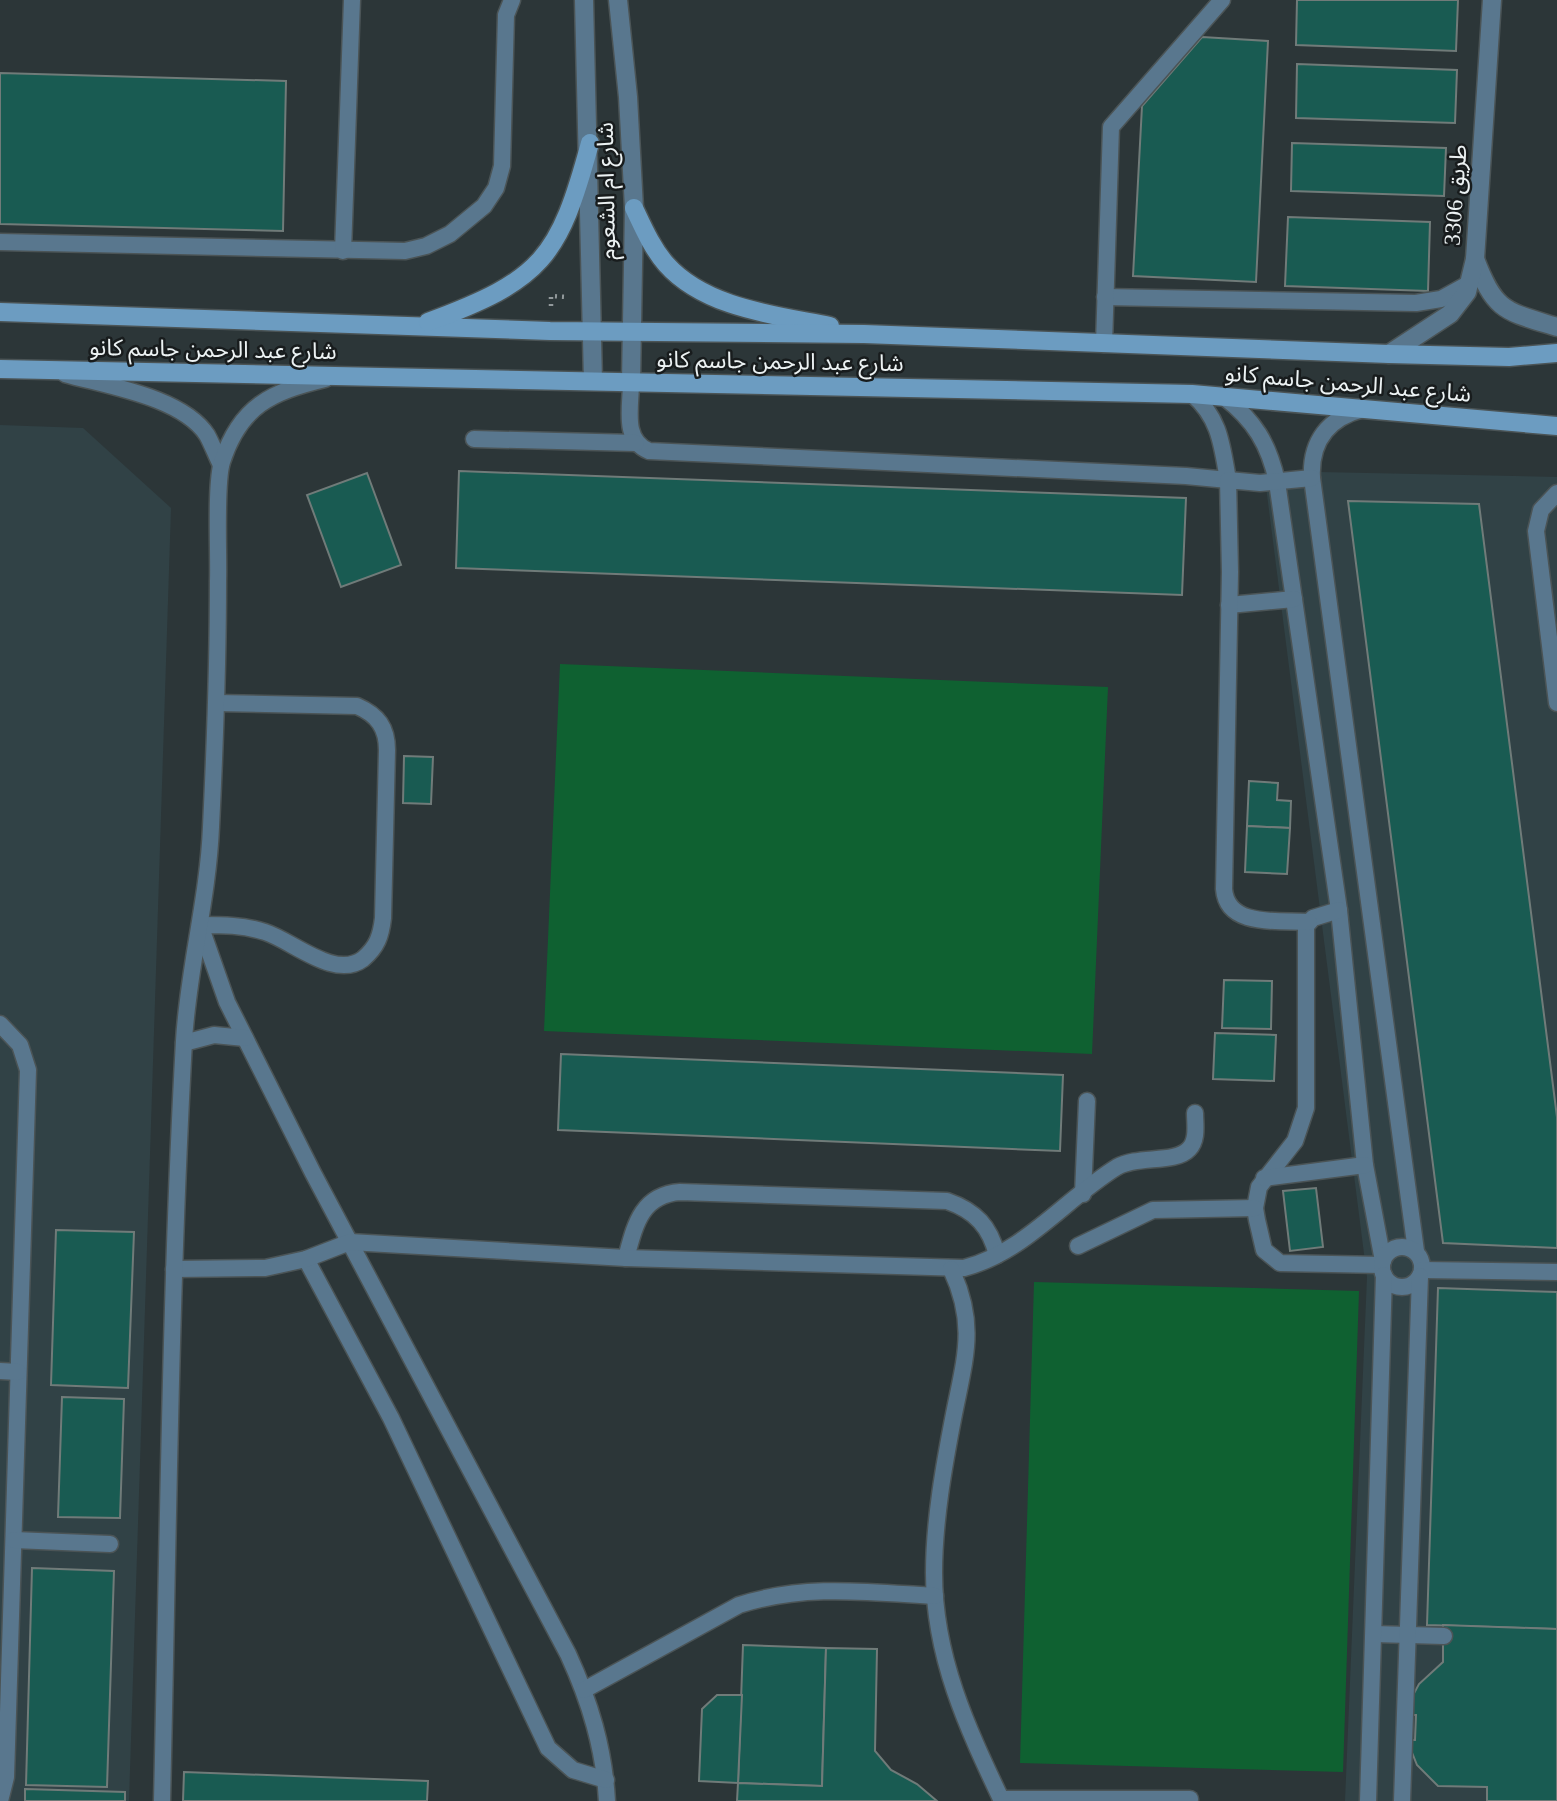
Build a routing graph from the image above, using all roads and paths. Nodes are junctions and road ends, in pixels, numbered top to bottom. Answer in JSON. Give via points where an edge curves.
{"nodes":[{"id":1,"x":352,"y":0,"type":"edge"},
{"id":2,"x":512,"y":0,"type":"edge"},
{"id":3,"x":584,"y":0,"type":"edge"},
{"id":4,"x":618,"y":0,"type":"edge"},
{"id":5,"x":1222,"y":0,"type":"edge"},
{"id":6,"x":1492,"y":0,"type":"edge"},
{"id":7,"x":590,"y":143,"type":"junction"},
{"id":8,"x":634,"y":208,"type":"junction"},
{"id":9,"x":0,"y":242,"type":"edge"},
{"id":10,"x":343,"y":251,"type":"junction"},
{"id":11,"x":1475,"y":259,"type":"junction"},
{"id":12,"x":1470,"y":283,"type":"junction"},
{"id":13,"x":1105,"y":297,"type":"junction"},
{"id":14,"x":0,"y":312,"type":"edge"},
{"id":15,"x":419,"y":326,"type":"junction"},
{"id":16,"x":1557,"y":327,"type":"edge"},
{"id":17,"x":592,"y":332,"type":"junction"},
{"id":18,"x":632,"y":333,"type":"junction"},
{"id":19,"x":864,"y":334,"type":"junction"},
{"id":20,"x":1104,"y":345,"type":"junction"},
{"id":21,"x":1557,"y":353,"type":"edge"},
{"id":22,"x":1389,"y":354,"type":"junction"},
{"id":23,"x":0,"y":369,"type":"edge"},
{"id":24,"x":51,"y":370,"type":"junction"},
{"id":25,"x":337,"y":376,"type":"junction"},
{"id":26,"x":593,"y":381,"type":"junction"},
{"id":27,"x":631,"y":382,"type":"junction"},
{"id":28,"x":1192,"y":394,"type":"junction"},
{"id":29,"x":1224,"y":397,"type":"junction"},
{"id":30,"x":1367,"y":408,"type":"junction"},
{"id":31,"x":1557,"y":425,"type":"edge"},
{"id":32,"x":474,"y":439,"type":"dead end"},
{"id":33,"x":636,"y":443,"type":"junction"},
{"id":34,"x":221,"y":465,"type":"junction"},
{"id":35,"x":1312,"y":478,"type":"junction"},
{"id":36,"x":1228,"y":480,"type":"junction"},
{"id":37,"x":1277,"y":482,"type":"junction"},
{"id":38,"x":1557,"y":493,"type":"edge"},
{"id":39,"x":1294,"y":599,"type":"junction"},
{"id":40,"x":1229,"y":605,"type":"junction"},
{"id":41,"x":1557,"y":702,"type":"edge"},
{"id":42,"x":217,"y":703,"type":"junction"},
{"id":43,"x":1339,"y":910,"type":"junction"},
{"id":44,"x":1308,"y":922,"type":"junction"},
{"id":45,"x":201,"y":925,"type":"junction"},
{"id":46,"x":0,"y":1024,"type":"edge"},
{"id":47,"x":245,"y":1038,"type":"junction"},
{"id":48,"x":184,"y":1043,"type":"junction"},
{"id":49,"x":1087,"y":1101,"type":"dead end"},
{"id":50,"x":1195,"y":1113,"type":"dead end"},
{"id":51,"x":1365,"y":1165,"type":"junction"},
{"id":52,"x":1264,"y":1178,"type":"junction"},
{"id":53,"x":1083,"y":1194,"type":"junction"},
{"id":54,"x":1255,"y":1208,"type":"junction"},
{"id":55,"x":351,"y":1242,"type":"junction"},
{"id":56,"x":1078,"y":1245,"type":"dead end"},
{"id":57,"x":1416,"y":1251,"type":"junction"},
{"id":58,"x":998,"y":1255,"type":"junction"},
{"id":59,"x":625,"y":1258,"type":"junction"},
{"id":60,"x":306,"y":1259,"type":"junction"},
{"id":61,"x":1383,"y":1267,"type":"junction"},
{"id":62,"x":174,"y":1269,"type":"junction"},
{"id":63,"x":950,"y":1269,"type":"junction"},
{"id":64,"x":1557,"y":1272,"type":"edge"},
{"id":65,"x":1421,"y":1273,"type":"junction"},
{"id":66,"x":0,"y":1371,"type":"edge"},
{"id":67,"x":18,"y":1372,"type":"junction"},
{"id":68,"x":7,"y":1513,"type":"edge"},
{"id":69,"x":14,"y":1540,"type":"junction"},
{"id":70,"x":110,"y":1544,"type":"dead end"},
{"id":71,"x":935,"y":1596,"type":"junction"},
{"id":72,"x":1374,"y":1634,"type":"junction"},
{"id":73,"x":1408,"y":1634,"type":"junction"},
{"id":74,"x":1444,"y":1636,"type":"dead end"},
{"id":75,"x":584,"y":1690,"type":"junction"},
{"id":76,"x":606,"y":1780,"type":"junction"},
{"id":77,"x":1190,"y":1799,"type":"edge"},
{"id":78,"x":1002,"y":1800,"type":"edge"},
{"id":79,"x":0,"y":1801,"type":"edge"},
{"id":80,"x":162,"y":1801,"type":"edge"},
{"id":81,"x":607,"y":1801,"type":"edge"},
{"id":82,"x":1368,"y":1801,"type":"edge"},
{"id":83,"x":1402,"y":1801,"type":"edge"}],
"edges":[{"from":1,"to":10,"type":"lane"},
{"from":2,"to":10,"type":"lane","via":[[506,15],[502,166],[491,197],[450,234],[426,246],[405,251]]},
{"from":3,"to":7,"type":"street","name":"شارع ام الشعوم"},
{"from":4,"to":8,"type":"street","name":"شارع ام الشعوم"},
{"from":5,"to":13,"type":"lane","via":[[1111,127]]},
{"from":6,"to":11,"type":"street","name":"طريق 3306"},
{"from":7,"to":15,"type":"main road","via":[[560,237],[539,263],[482,302]]},
{"from":7,"to":17,"type":"street","name":"شارع ام الشعوم"},
{"from":8,"to":18,"type":"street","name":"شارع ام الشعوم"},
{"from":8,"to":19,"type":"main road","via":[[665,263],[707,294],[766,313]]},
{"from":9,"to":10,"type":"lane"},
{"from":11,"to":12,"type":"street","name":"طريق 3306"},
{"from":11,"to":16,"type":"street","via":[[1488,292],[1507,310]]},
{"from":12,"to":13,"type":"lane","via":[[1441,299],[1416,303]]},
{"from":12,"to":22,"type":"street","name":"طريق 3306","via":[[1450,314]]},
{"from":13,"to":20,"type":"lane"},
{"from":14,"to":15,"type":"main road","name":"شارع عبد الرحمن جاسم كانو"},
{"from":15,"to":17,"type":"main road","name":"شارع عبد الرحمن جاسم كانو"},
{"from":17,"to":18,"type":"main road","name":"شارع عبد الرحمن جاسم كانو"},
{"from":17,"to":26,"type":"street","name":"شارع ام الشعوم"},
{"from":18,"to":19,"type":"main road","name":"شارع عبد الرحمن جاسم كانو"},
{"from":18,"to":27,"type":"street","name":"شارع ام الشعوم"},
{"from":19,"to":20,"type":"main road","name":"شارع عبد الرحمن جاسم كانو"},
{"from":20,"to":22,"type":"main road","name":"شارع عبد الرحمن جاسم كانو"},
{"from":21,"to":22,"type":"main road","name":"شارع عبد الرحمن جاسم كانو","via":[[1509,357]]},
{"from":23,"to":24,"type":"main road","name":"شارع عبد الرحمن جاسم كانو"},
{"from":24,"to":25,"type":"main road","name":"شارع عبد الرحمن جاسم كانو"},
{"from":24,"to":34,"type":"lane","via":[[162,402],[183,413],[206,433]]},
{"from":25,"to":26,"type":"main road","name":"شارع عبد الرحمن جاسم كانو"},
{"from":25,"to":34,"type":"lane","via":[[285,388],[260,402],[242,420]]},
{"from":26,"to":27,"type":"main road","name":"شارع عبد الرحمن جاسم كانو"},
{"from":27,"to":28,"type":"main road","name":"شارع عبد الرحمن جاسم كانو"},
{"from":27,"to":33,"type":"lane","via":[[630,430]]},
{"from":28,"to":29,"type":"main road","name":"شارع عبد الرحمن جاسم كانو"},
{"from":28,"to":36,"type":"lane","via":[[1216,421]]},
{"from":29,"to":30,"type":"main road","name":"شارع عبد الرحمن جاسم كانو"},
{"from":29,"to":37,"type":"lane","via":[[1255,424]]},
{"from":30,"to":31,"type":"main road","name":"شارع عبد الرحمن جاسم كانو"},
{"from":30,"to":35,"type":"lane","via":[[1343,417],[1324,432],[1315,446]]},
{"from":32,"to":33,"type":"lane"},
{"from":33,"to":36,"type":"lane","via":[[649,452]]},
{"from":34,"to":42,"type":"lane"},
{"from":35,"to":37,"type":"lane"},
{"from":35,"to":57,"type":"lane"},
{"from":36,"to":37,"type":"lane"},
{"from":36,"to":40,"type":"lane"},
{"from":37,"to":39,"type":"lane"},
{"from":38,"to":41,"type":"lane","via":[[1541,510],[1536,531]]},
{"from":39,"to":40,"type":"lane"},
{"from":39,"to":43,"type":"lane"},
{"from":40,"to":44,"type":"lane","via":[[1224,897],[1241,916]]},
{"from":42,"to":45,"type":"lane","via":[[210,850]]},
{"from":42,"to":45,"type":"lane","via":[[357,706],[377,718],[387,739],[383,918],[381,936],[372,952],[358,963],[340,967],[264,931]]},
{"from":43,"to":44,"type":"lane"},
{"from":43,"to":51,"type":"lane"},
{"from":44,"to":52,"type":"lane","via":[[1304,932],[1306,1108],[1295,1141]]},
{"from":45,"to":47,"type":"lane"},
{"from":45,"to":48,"type":"lane","via":[[191,963]]},
{"from":46,"to":67,"type":"lane","via":[[20,1045],[28,1070]]},
{"from":47,"to":48,"type":"lane","via":[[214,1035]]},
{"from":47,"to":55,"type":"lane"},
{"from":48,"to":62,"type":"lane"},
{"from":49,"to":53,"type":"lane"},
{"from":50,"to":53,"type":"lane","via":[[1195,1138],[1189,1150],[1179,1156],[1128,1162]]},
{"from":51,"to":52,"type":"lane"},
{"from":51,"to":61,"type":"lane"},
{"from":52,"to":54,"type":"lane"},
{"from":53,"to":58,"type":"lane"},
{"from":54,"to":56,"type":"lane","via":[[1153,1210]]},
{"from":54,"to":61,"type":"lane","via":[[1264,1250],[1280,1263]]},
{"from":55,"to":59,"type":"lane"},
{"from":55,"to":60,"type":"lane"},
{"from":55,"to":75,"type":"lane"},
{"from":57,"to":61,"type":"lane","via":[[1397,1247]]},
{"from":57,"to":65,"type":"lane","via":[[1422,1260]]},
{"from":58,"to":59,"type":"lane","via":[[994,1240],[976,1215],[947,1202],[680,1192],[656,1197],[645,1206]]},
{"from":58,"to":63,"type":"lane"},
{"from":59,"to":63,"type":"lane"},
{"from":60,"to":62,"type":"lane","via":[[244,1270]]},
{"from":60,"to":76,"type":"lane","via":[[391,1418],[548,1748],[573,1770]]},
{"from":61,"to":65,"type":"lane","via":[[1398,1287],[1411,1285]]},
{"from":61,"to":72,"type":"lane"},
{"from":62,"to":80,"type":"lane"},
{"from":63,"to":71,"type":"lane","via":[[965,1306],[968,1345],[935,1545]]},
{"from":64,"to":65,"type":"lane"},
{"from":65,"to":73,"type":"lane"},
{"from":66,"to":67,"type":"lane"},
{"from":67,"to":68,"type":"lane"},
{"from":68,"to":69,"type":"lane"},
{"from":69,"to":70,"type":"lane"},
{"from":69,"to":79,"type":"lane","via":[[6,1777]]},
{"from":71,"to":75,"type":"lane","via":[[820,1590],[766,1597],[739,1605]]},
{"from":71,"to":78,"type":"lane","via":[[944,1662],[954,1693]]},
{"from":72,"to":73,"type":"lane"},
{"from":72,"to":82,"type":"lane"},
{"from":73,"to":74,"type":"lane"},
{"from":73,"to":83,"type":"lane"},
{"from":75,"to":76,"type":"lane"},
{"from":76,"to":81,"type":"lane"},
{"from":77,"to":78,"type":"lane"}]}
